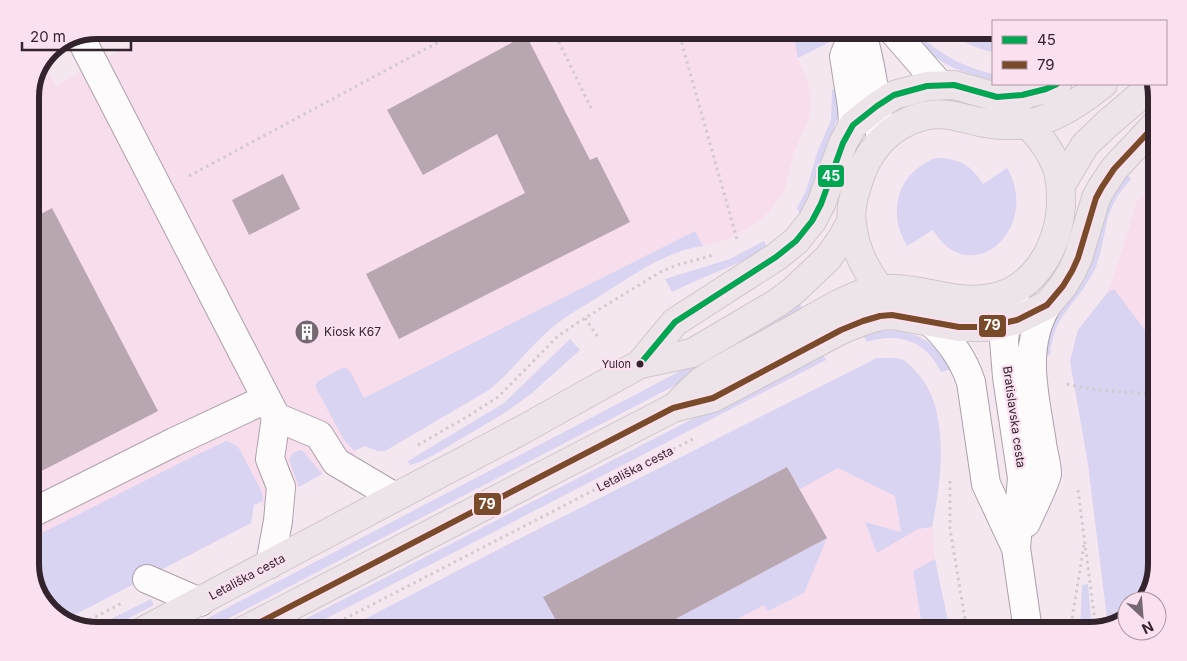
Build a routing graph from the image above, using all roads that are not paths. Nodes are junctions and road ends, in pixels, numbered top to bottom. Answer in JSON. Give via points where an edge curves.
{"nodes":[{"id":1,"x":852,"y":39,"type":"edge"},
{"id":2,"x":864,"y":39,"type":"edge"},
{"id":3,"x":900,"y":39,"type":"edge"},
{"id":4,"x":82,"y":41,"type":"edge"},
{"id":5,"x":940,"y":85,"type":"junction"},
{"id":6,"x":1055,"y":85,"type":"edge"},
{"id":7,"x":1102,"y":85,"type":"edge"},
{"id":8,"x":1148,"y":90,"type":"edge"},
{"id":9,"x":997,"y":97,"type":"junction"},
{"id":10,"x":877,"y":106,"type":"junction"},
{"id":11,"x":1029,"y":124,"type":"junction"},
{"id":12,"x":853,"y":125,"type":"junction"},
{"id":13,"x":1148,"y":132,"type":"edge"},
{"id":14,"x":881,"y":140,"type":"junction"},
{"id":15,"x":1061,"y":185,"type":"junction"},
{"id":16,"x":851,"y":222,"type":"junction"},
{"id":17,"x":878,"y":288,"type":"junction"},
{"id":18,"x":1017,"y":289,"type":"junction"},
{"id":19,"x":1046,"y":305,"type":"junction"},
{"id":20,"x":905,"y":317,"type":"junction"},
{"id":21,"x":932,"y":323,"type":"junction"},
{"id":22,"x":1006,"y":324,"type":"junction"},
{"id":23,"x":640,"y":364,"type":"junction"},
{"id":24,"x":271,"y":408,"type":"junction"},
{"id":25,"x":673,"y":408,"type":"junction"},
{"id":26,"x":395,"y":497,"type":"junction"},
{"id":27,"x":39,"y":510,"type":"edge"},
{"id":28,"x":1016,"y":548,"type":"junction"},
{"id":29,"x":270,"y":564,"type":"junction"},
{"id":30,"x":139,"y":589,"type":"road end"},
{"id":31,"x":200,"y":602,"type":"junction"},
{"id":32,"x":161,"y":622,"type":"edge"},
{"id":33,"x":260,"y":622,"type":"edge"},
{"id":34,"x":1027,"y":622,"type":"edge"}],
"edges":[{"from":1,"to":12,"type":"street","via":[[844,56]]},
{"from":2,"to":10,"type":"street"},
{"from":3,"to":5,"type":"street"},
{"from":4,"to":24,"type":"street"},
{"from":5,"to":9,"type":"main road","name":"Letališka cesta"},
{"from":5,"to":10,"type":"main road","name":"Letališka cesta","via":[[914,88]]},
{"from":6,"to":9,"type":"main road","name":"Letališka cesta","via":[[1022,95]]},
{"from":7,"to":11,"type":"main road","name":"Letališka cesta","via":[[1063,111]]},
{"from":8,"to":15,"type":"main road","name":"Letališka cesta","via":[[1085,146]]},
{"from":9,"to":11,"type":"main road","name":"Letališka cesta"},
{"from":10,"to":12,"type":"main road","name":"Letališka cesta"},
{"from":10,"to":14,"type":"street"},
{"from":11,"to":14,"type":"main road","name":"Letališka cesta","via":[[1012,126],[941,114],[926,116],[896,128]]},
{"from":11,"to":15,"type":"main road","name":"Letališka cesta","via":[[1050,154]]},
{"from":12,"to":23,"type":"main road","name":"Letališka cesta","via":[[843,143],[821,204],[796,241],[675,322]]},
{"from":13,"to":19,"type":"main road","name":"Letališka cesta","via":[[1102,187],[1072,272]]},
{"from":14,"to":16,"type":"main road","name":"Letališka cesta","via":[[859,178]]},
{"from":15,"to":18,"type":"main road","name":"Letališka cesta","via":[[1054,240],[1039,269]]},
{"from":16,"to":17,"type":"main road","name":"Letališka cesta","via":[[865,266]]},
{"from":16,"to":23,"type":"main road","name":"Letališka cesta","via":[[828,258],[777,303],[692,353]]},
{"from":17,"to":18,"type":"main road","name":"Letališka cesta","via":[[965,300],[998,297]]},
{"from":17,"to":20,"type":"main road","name":"Letališka cesta"},
{"from":17,"to":25,"type":"main road","name":"Letališka cesta","via":[[830,309],[704,379]]},
{"from":18,"to":22,"type":"street","name":"Bratislavska cesta"},
{"from":19,"to":22,"type":"main road","name":"Letališka cesta"},
{"from":19,"to":28,"type":"street","name":"Bratislavska cesta","via":[[1035,330],[1031,373],[1047,474]]},
{"from":20,"to":21,"type":"main road","name":"Letališka cesta"},
{"from":20,"to":25,"type":"main road","name":"Letališka cesta","via":[[892,315],[863,320],[713,398]]},
{"from":21,"to":22,"type":"main road","name":"Letališka cesta","via":[[973,328]]},
{"from":21,"to":28,"type":"street","name":"Bratislavska cesta","via":[[961,357],[966,368],[971,382],[986,484]]},
{"from":22,"to":28,"type":"street","name":"Bratislavska cesta","via":[[1007,376],[1022,478]]},
{"from":23,"to":26,"type":"main road","name":"Letališka cesta"},
{"from":24,"to":26,"type":"street","via":[[319,435],[336,462]]},
{"from":24,"to":27,"type":"street","via":[[174,442]]},
{"from":24,"to":29,"type":"street","via":[[270,459],[280,487]]},
{"from":25,"to":33,"type":"main road","name":"Letališka cesta"},
{"from":26,"to":29,"type":"main road","name":"Letališka cesta"},
{"from":28,"to":34,"type":"street","name":"Bratislavska cesta"},
{"from":29,"to":31,"type":"main road","name":"Letališka cesta"},
{"from":30,"to":31,"type":"street"},
{"from":31,"to":32,"type":"main road","name":"Letališka cesta"}]}
